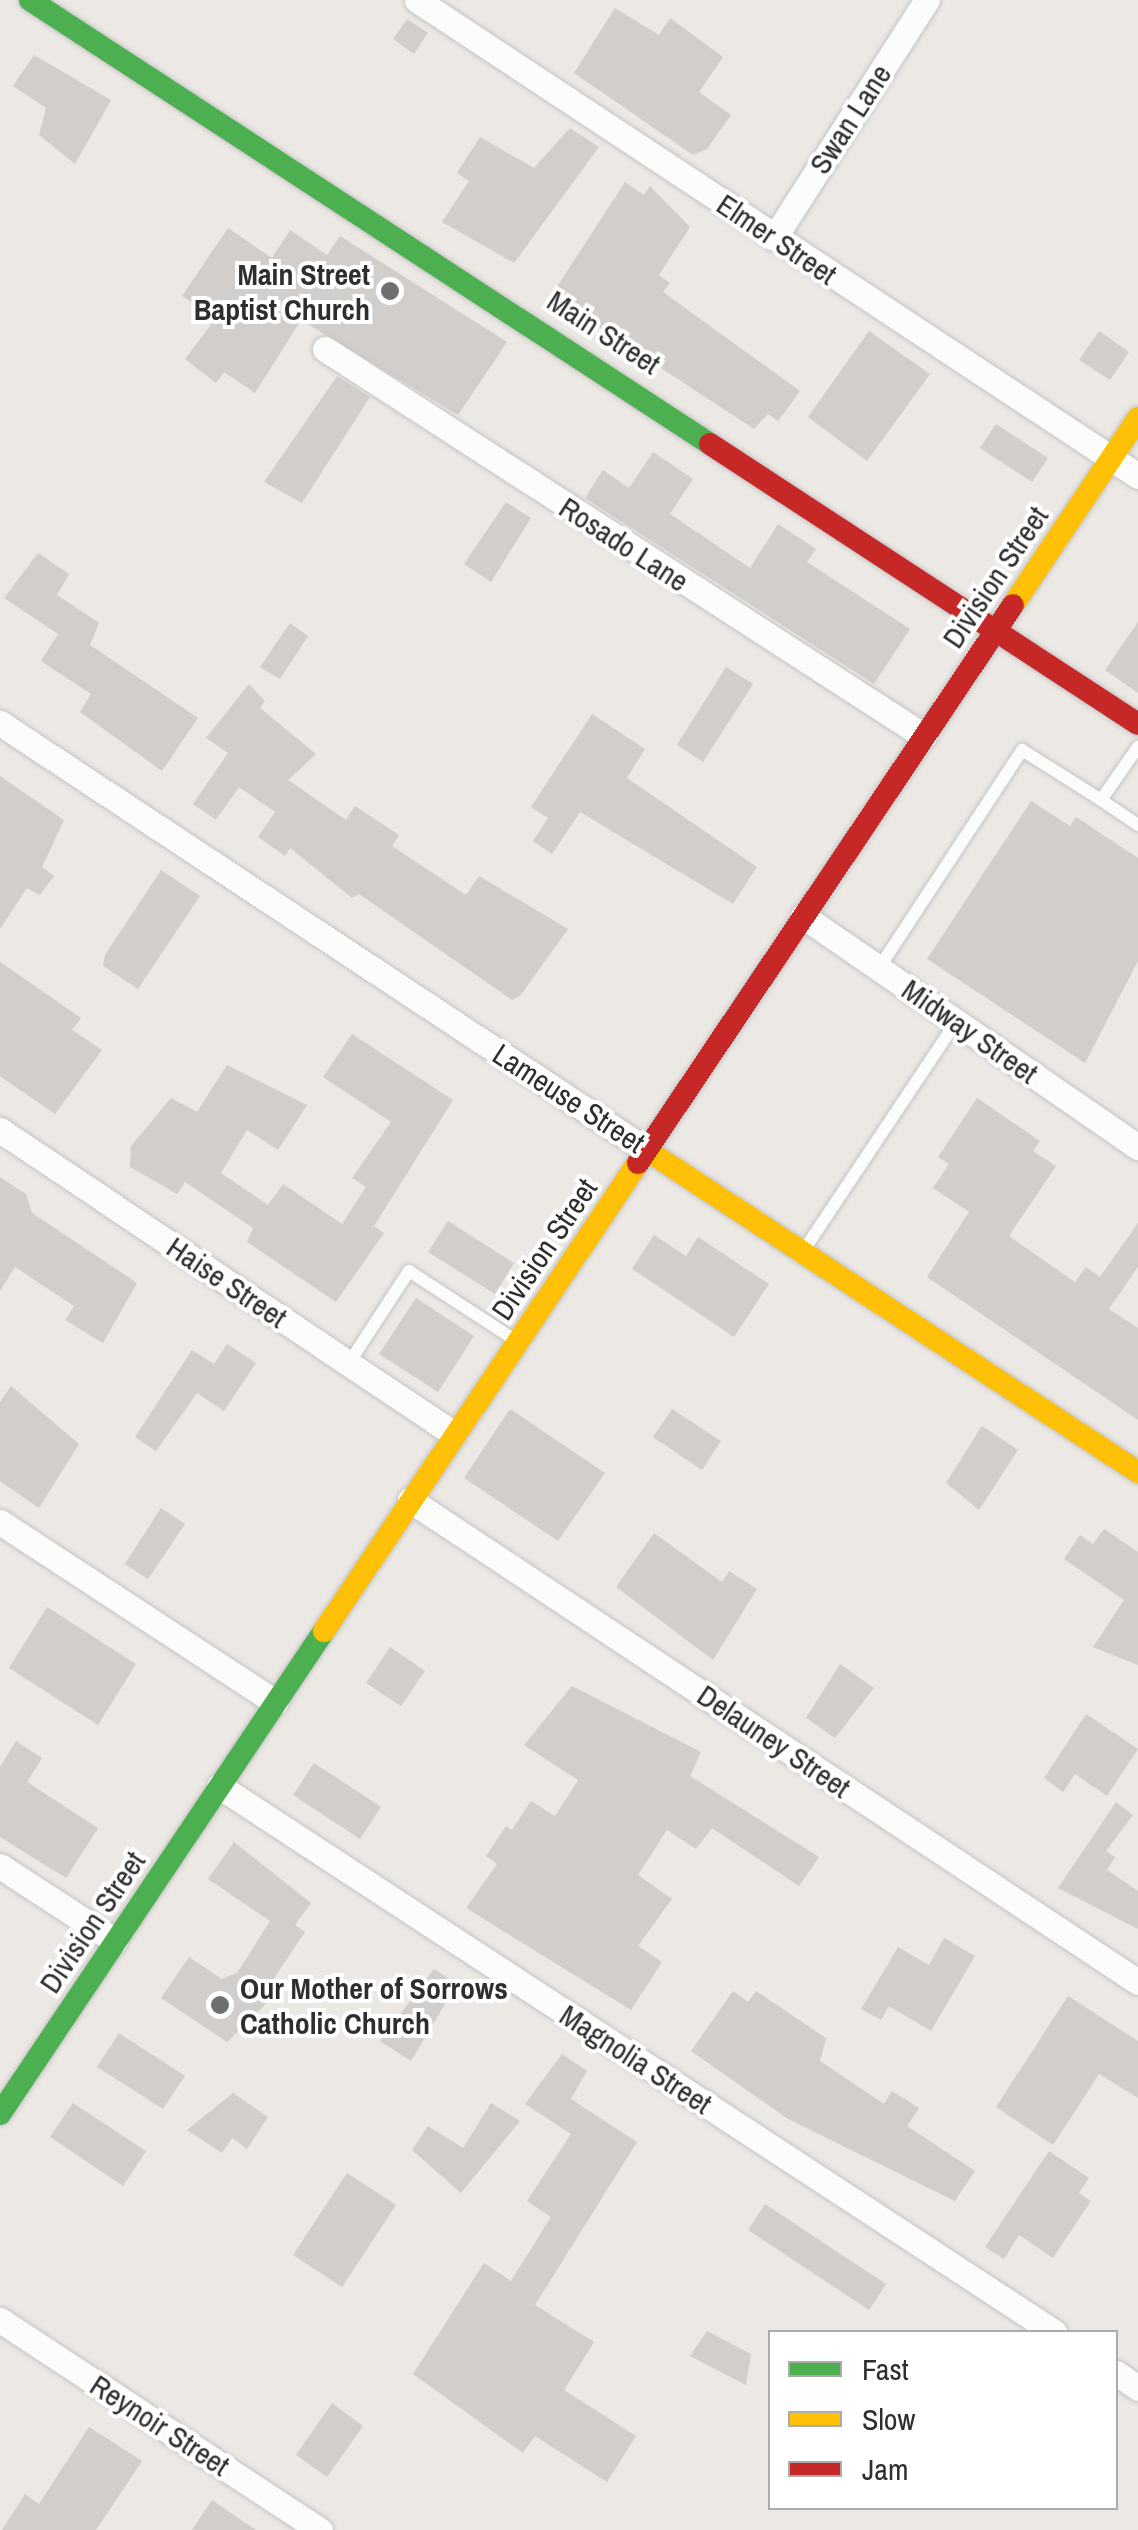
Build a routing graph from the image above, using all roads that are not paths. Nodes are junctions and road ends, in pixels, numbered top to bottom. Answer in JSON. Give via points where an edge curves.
{"nodes":[{"id":1,"x":30,"y":0,"type":"edge"},
{"id":2,"x":417,"y":0,"type":"edge"},
{"id":3,"x":927,"y":0,"type":"edge"},
{"id":4,"x":774,"y":238,"type":"junction"},
{"id":5,"x":325,"y":349,"type":"dead end"},
{"id":6,"x":1138,"y":418,"type":"edge"},
{"id":7,"x":1111,"y":458,"type":"junction"},
{"id":8,"x":1138,"y":476,"type":"edge"},
{"id":9,"x":995,"y":631,"type":"junction"},
{"id":10,"x":0,"y":723,"type":"edge"},
{"id":11,"x":1138,"y":724,"type":"edge"},
{"id":12,"x":924,"y":736,"type":"junction"},
{"id":13,"x":1138,"y":747,"type":"edge"},
{"id":14,"x":1102,"y":800,"type":"junction"},
{"id":15,"x":1138,"y":825,"type":"edge"},
{"id":16,"x":803,"y":916,"type":"junction"},
{"id":17,"x":879,"y":968,"type":"junction"},
{"id":18,"x":956,"y":1022,"type":"junction"},
{"id":19,"x":0,"y":1130,"type":"edge"},
{"id":20,"x":1138,"y":1147,"type":"edge"},
{"id":21,"x":648,"y":1150,"type":"junction"},
{"id":22,"x":802,"y":1252,"type":"junction"},
{"id":23,"x":517,"y":1342,"type":"junction"},
{"id":24,"x":349,"y":1363,"type":"junction"},
{"id":25,"x":454,"y":1434,"type":"junction"},
{"id":26,"x":1138,"y":1472,"type":"edge"},
{"id":27,"x":410,"y":1500,"type":"junction"},
{"id":28,"x":0,"y":1522,"type":"edge"},
{"id":29,"x":275,"y":1702,"type":"junction"},
{"id":30,"x":219,"y":1786,"type":"junction"},
{"id":31,"x":0,"y":1866,"type":"edge"},
{"id":32,"x":115,"y":1942,"type":"junction"},
{"id":33,"x":1138,"y":1982,"type":"edge"},
{"id":34,"x":0,"y":2114,"type":"edge"},
{"id":35,"x":0,"y":2320,"type":"edge"},
{"id":36,"x":1051,"y":2330,"type":"edge"},
{"id":37,"x":320,"y":2530,"type":"edge"}],
"edges":[{"from":1,"to":9,"type":"main road","name":"Main Street"},
{"from":2,"to":4,"type":"street","name":"Elmer Street"},
{"from":3,"to":4,"type":"street","name":"Swan Lane"},
{"from":4,"to":7,"type":"street","name":"Elmer Street"},
{"from":5,"to":12,"type":"street","name":"Rosado Lane"},
{"from":6,"to":7,"type":"main road","name":"Division Street"},
{"from":7,"to":8,"type":"street","name":"Elmer Street"},
{"from":7,"to":9,"type":"main road","name":"Division Street"},
{"from":9,"to":11,"type":"main road","name":"Main Street"},
{"from":9,"to":12,"type":"main road","name":"Division Street"},
{"from":10,"to":21,"type":"street","name":"Lameuse Street"},
{"from":12,"to":16,"type":"main road","name":"Division Street"},
{"from":13,"to":14,"type":"lane"},
{"from":14,"to":15,"type":"lane"},
{"from":14,"to":17,"type":"lane","via":[[1022,750]]},
{"from":16,"to":17,"type":"street","name":"Midway Street"},
{"from":16,"to":21,"type":"main road","name":"Division Street"},
{"from":17,"to":18,"type":"street","name":"Midway Street"},
{"from":18,"to":20,"type":"street","name":"Midway Street"},
{"from":18,"to":22,"type":"lane"},
{"from":19,"to":24,"type":"street","name":"Haise Street"},
{"from":21,"to":22,"type":"main road","name":"Lameuse Street"},
{"from":21,"to":23,"type":"main road","name":"Division Street"},
{"from":22,"to":26,"type":"main road","name":"Lameuse Street"},
{"from":23,"to":24,"type":"lane","via":[[408,1271]]},
{"from":23,"to":25,"type":"main road","name":"Division Street"},
{"from":24,"to":25,"type":"street","name":"Haise Street"},
{"from":25,"to":27,"type":"main road","name":"Division Street"},
{"from":27,"to":29,"type":"main road","name":"Division Street"},
{"from":27,"to":33,"type":"street","name":"Delauney Street"},
{"from":28,"to":29,"type":"street"},
{"from":29,"to":30,"type":"main road","name":"Division Street"},
{"from":30,"to":32,"type":"main road","name":"Division Street"},
{"from":30,"to":36,"type":"street","name":"Magnolia Street"},
{"from":31,"to":32,"type":"street"},
{"from":32,"to":34,"type":"main road","name":"Division Street"},
{"from":35,"to":37,"type":"street","name":"Reynoir Street"}]}
